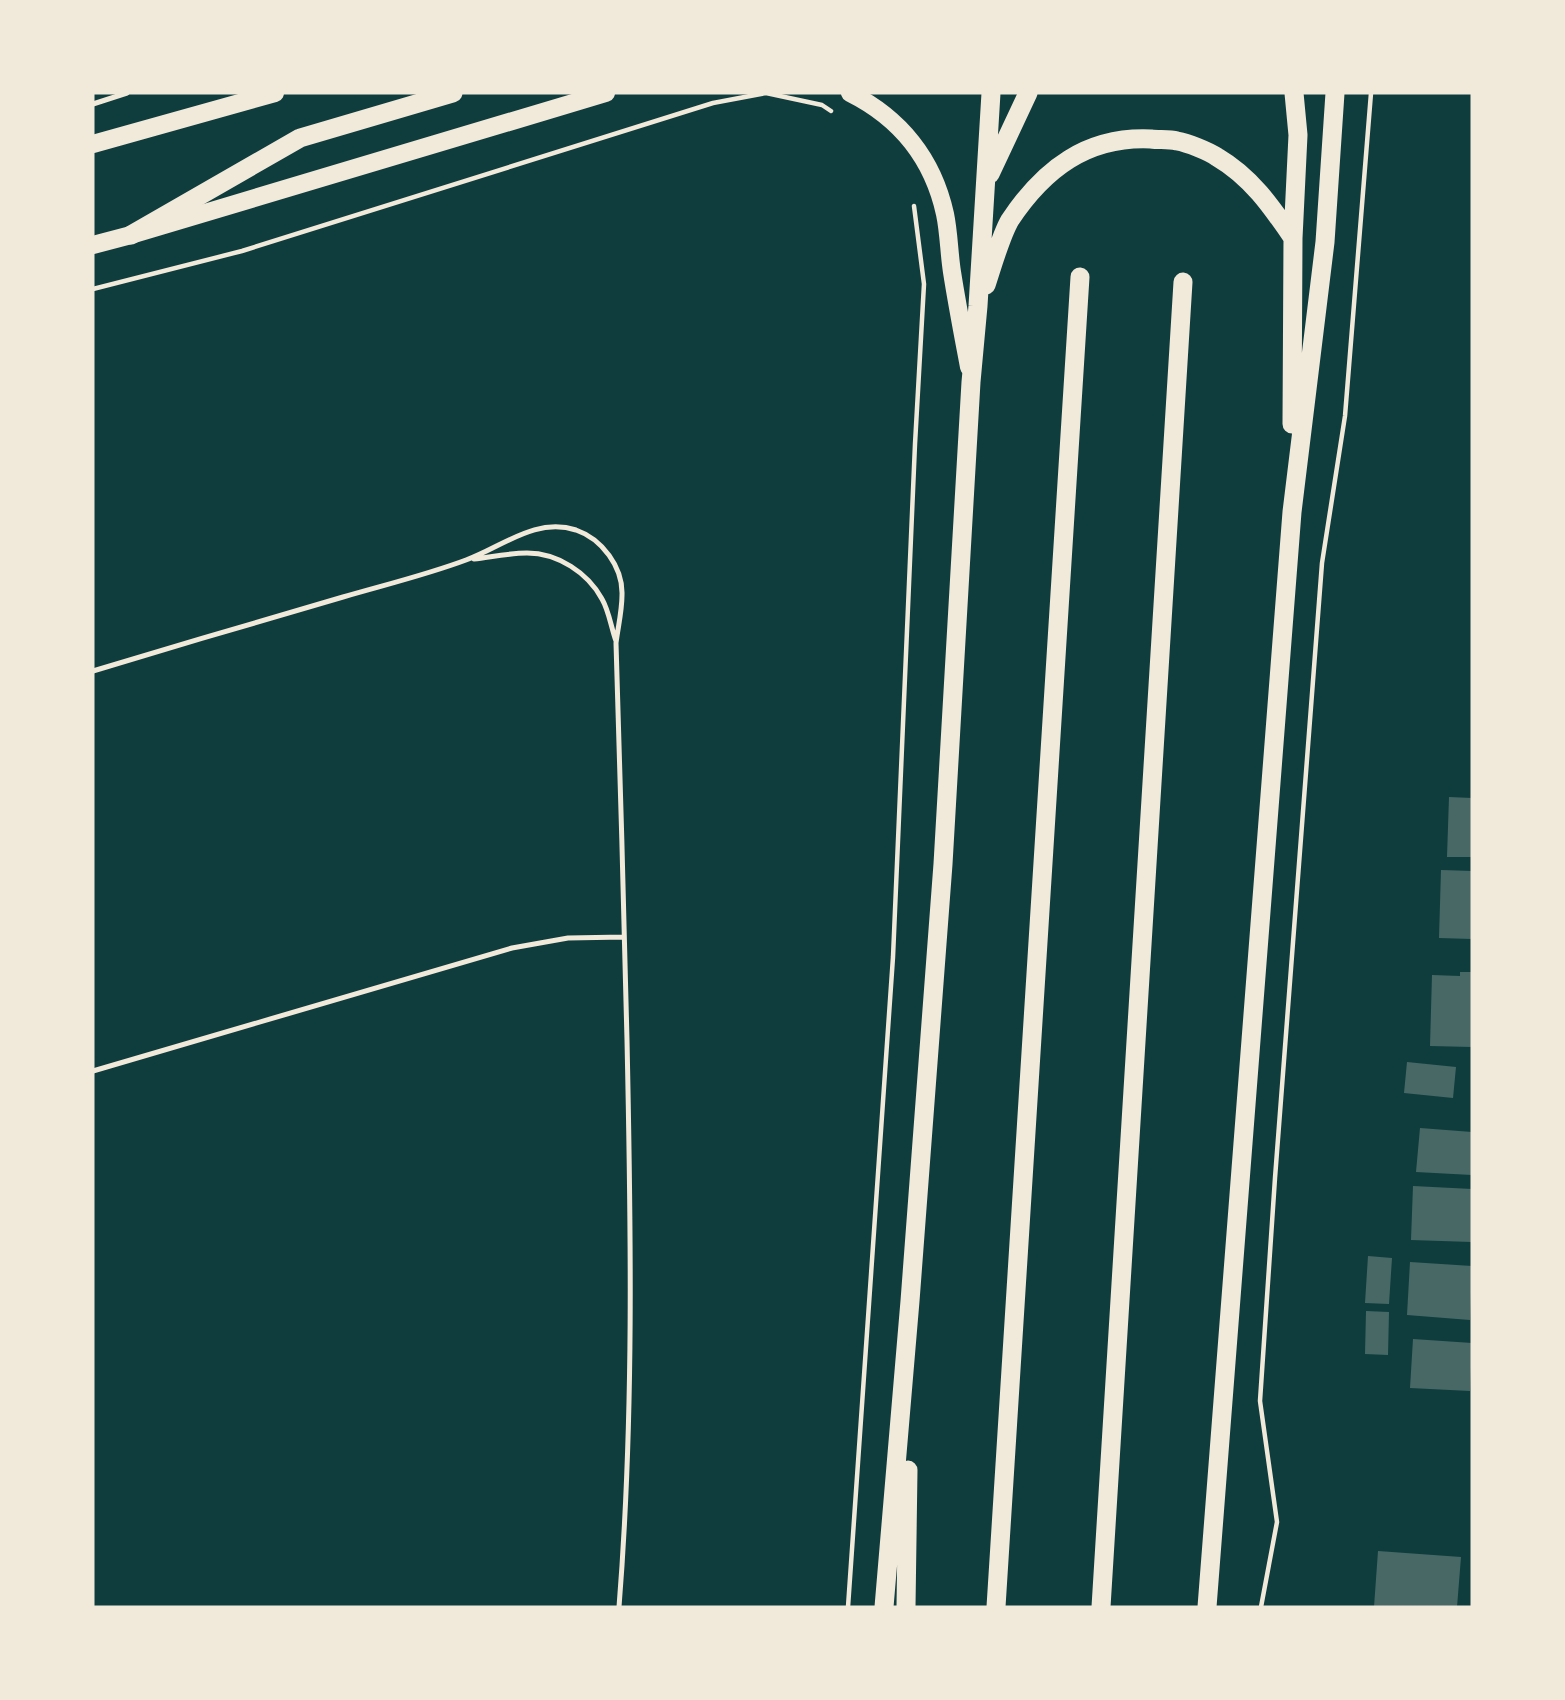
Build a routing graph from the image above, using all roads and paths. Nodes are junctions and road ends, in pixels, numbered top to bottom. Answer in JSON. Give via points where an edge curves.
{"nodes":[{"id":1,"x":127,"y":93,"type":"edge"},
{"id":2,"x":275,"y":93,"type":"edge"},
{"id":3,"x":453,"y":93,"type":"edge"},
{"id":4,"x":606,"y":93,"type":"edge"},
{"id":5,"x":850,"y":93,"type":"edge"},
{"id":6,"x":991,"y":93,"type":"edge"},
{"id":7,"x":1028,"y":93,"type":"edge"},
{"id":8,"x":1294,"y":93,"type":"edge"},
{"id":9,"x":1335,"y":93,"type":"edge"},
{"id":10,"x":1371,"y":93,"type":"edge"},
{"id":11,"x":93,"y":104,"type":"edge"},
{"id":12,"x":832,"y":111,"type":"dead end"},
{"id":13,"x":93,"y":144,"type":"edge"},
{"id":14,"x":985,"y":186,"type":"junction"},
{"id":15,"x":913,"y":197,"type":"dead end"},
{"id":16,"x":131,"y":235,"type":"junction"},
{"id":17,"x":1293,"y":238,"type":"junction"},
{"id":18,"x":93,"y":245,"type":"edge"},
{"id":19,"x":1080,"y":277,"type":"dead end"},
{"id":20,"x":1183,"y":282,"type":"dead end"},
{"id":21,"x":93,"y":289,"type":"edge"},
{"id":22,"x":978,"y":306,"type":"junction"},
{"id":23,"x":971,"y":382,"type":"junction"},
{"id":24,"x":1292,"y":512,"type":"junction"},
{"id":25,"x":467,"y":560,"type":"junction"},
{"id":26,"x":616,"y":643,"type":"junction"},
{"id":27,"x":93,"y":671,"type":"edge"},
{"id":28,"x":624,"y":937,"type":"junction"},
{"id":29,"x":93,"y":1071,"type":"edge"},
{"id":30,"x":910,"y":1301,"type":"junction"},
{"id":31,"x":619,"y":1607,"type":"edge"},
{"id":32,"x":848,"y":1607,"type":"edge"},
{"id":33,"x":884,"y":1607,"type":"edge"},
{"id":34,"x":906,"y":1607,"type":"edge"},
{"id":35,"x":996,"y":1607,"type":"edge"},
{"id":36,"x":1101,"y":1607,"type":"edge"},
{"id":37,"x":1207,"y":1607,"type":"edge"},
{"id":38,"x":1261,"y":1607,"type":"edge"}],
"edges":[{"from":1,"to":11,"type":"lane"},
{"from":2,"to":13,"type":"main road"},
{"from":3,"to":16,"type":"highway","via":[[300,138]]},
{"from":4,"to":16,"type":"main road"},
{"from":5,"to":23,"type":"main road","via":[[886,115],[917,148],[934,180],[945,215]]},
{"from":6,"to":14,"type":"highway"},
{"from":7,"to":14,"type":"highway"},
{"from":8,"to":17,"type":"highway","via":[[1298,135]]},
{"from":9,"to":24,"type":"highway","via":[[1325,242]]},
{"from":10,"to":38,"type":"path","via":[[1345,416],[1322,564],[1274,1192],[1260,1401],[1277,1522]]},
{"from":12,"to":21,"type":"path","via":[[766,93],[713,103],[242,251]]},
{"from":14,"to":22,"type":"highway"},
{"from":15,"to":32,"type":"path","via":[[925,284],[893,957]]},
{"from":16,"to":18,"type":"main road"},
{"from":17,"to":22,"type":"highway","via":[[1267,200],[1216,156],[1177,141],[1104,143],[1066,160],[1037,184],[1008,223]]},
{"from":17,"to":24,"type":"highway"},
{"from":19,"to":35,"type":"highway"},
{"from":20,"to":36,"type":"highway"},
{"from":22,"to":23,"type":"highway"},
{"from":23,"to":30,"type":"highway","via":[[942,878]]},
{"from":24,"to":37,"type":"highway"},
{"from":25,"to":26,"type":"lane","via":[[528,553],[564,562],[580,572],[603,600]]},
{"from":25,"to":26,"type":"lane","via":[[545,527],[562,527],[592,538],[614,562],[620,577]]},
{"from":25,"to":27,"type":"lane"},
{"from":26,"to":28,"type":"lane"},
{"from":28,"to":29,"type":"lane","via":[[568,938],[512,947]]},
{"from":28,"to":31,"type":"lane","via":[[630,1381]]},
{"from":30,"to":33,"type":"highway"},
{"from":30,"to":34,"type":"highway"}]}
